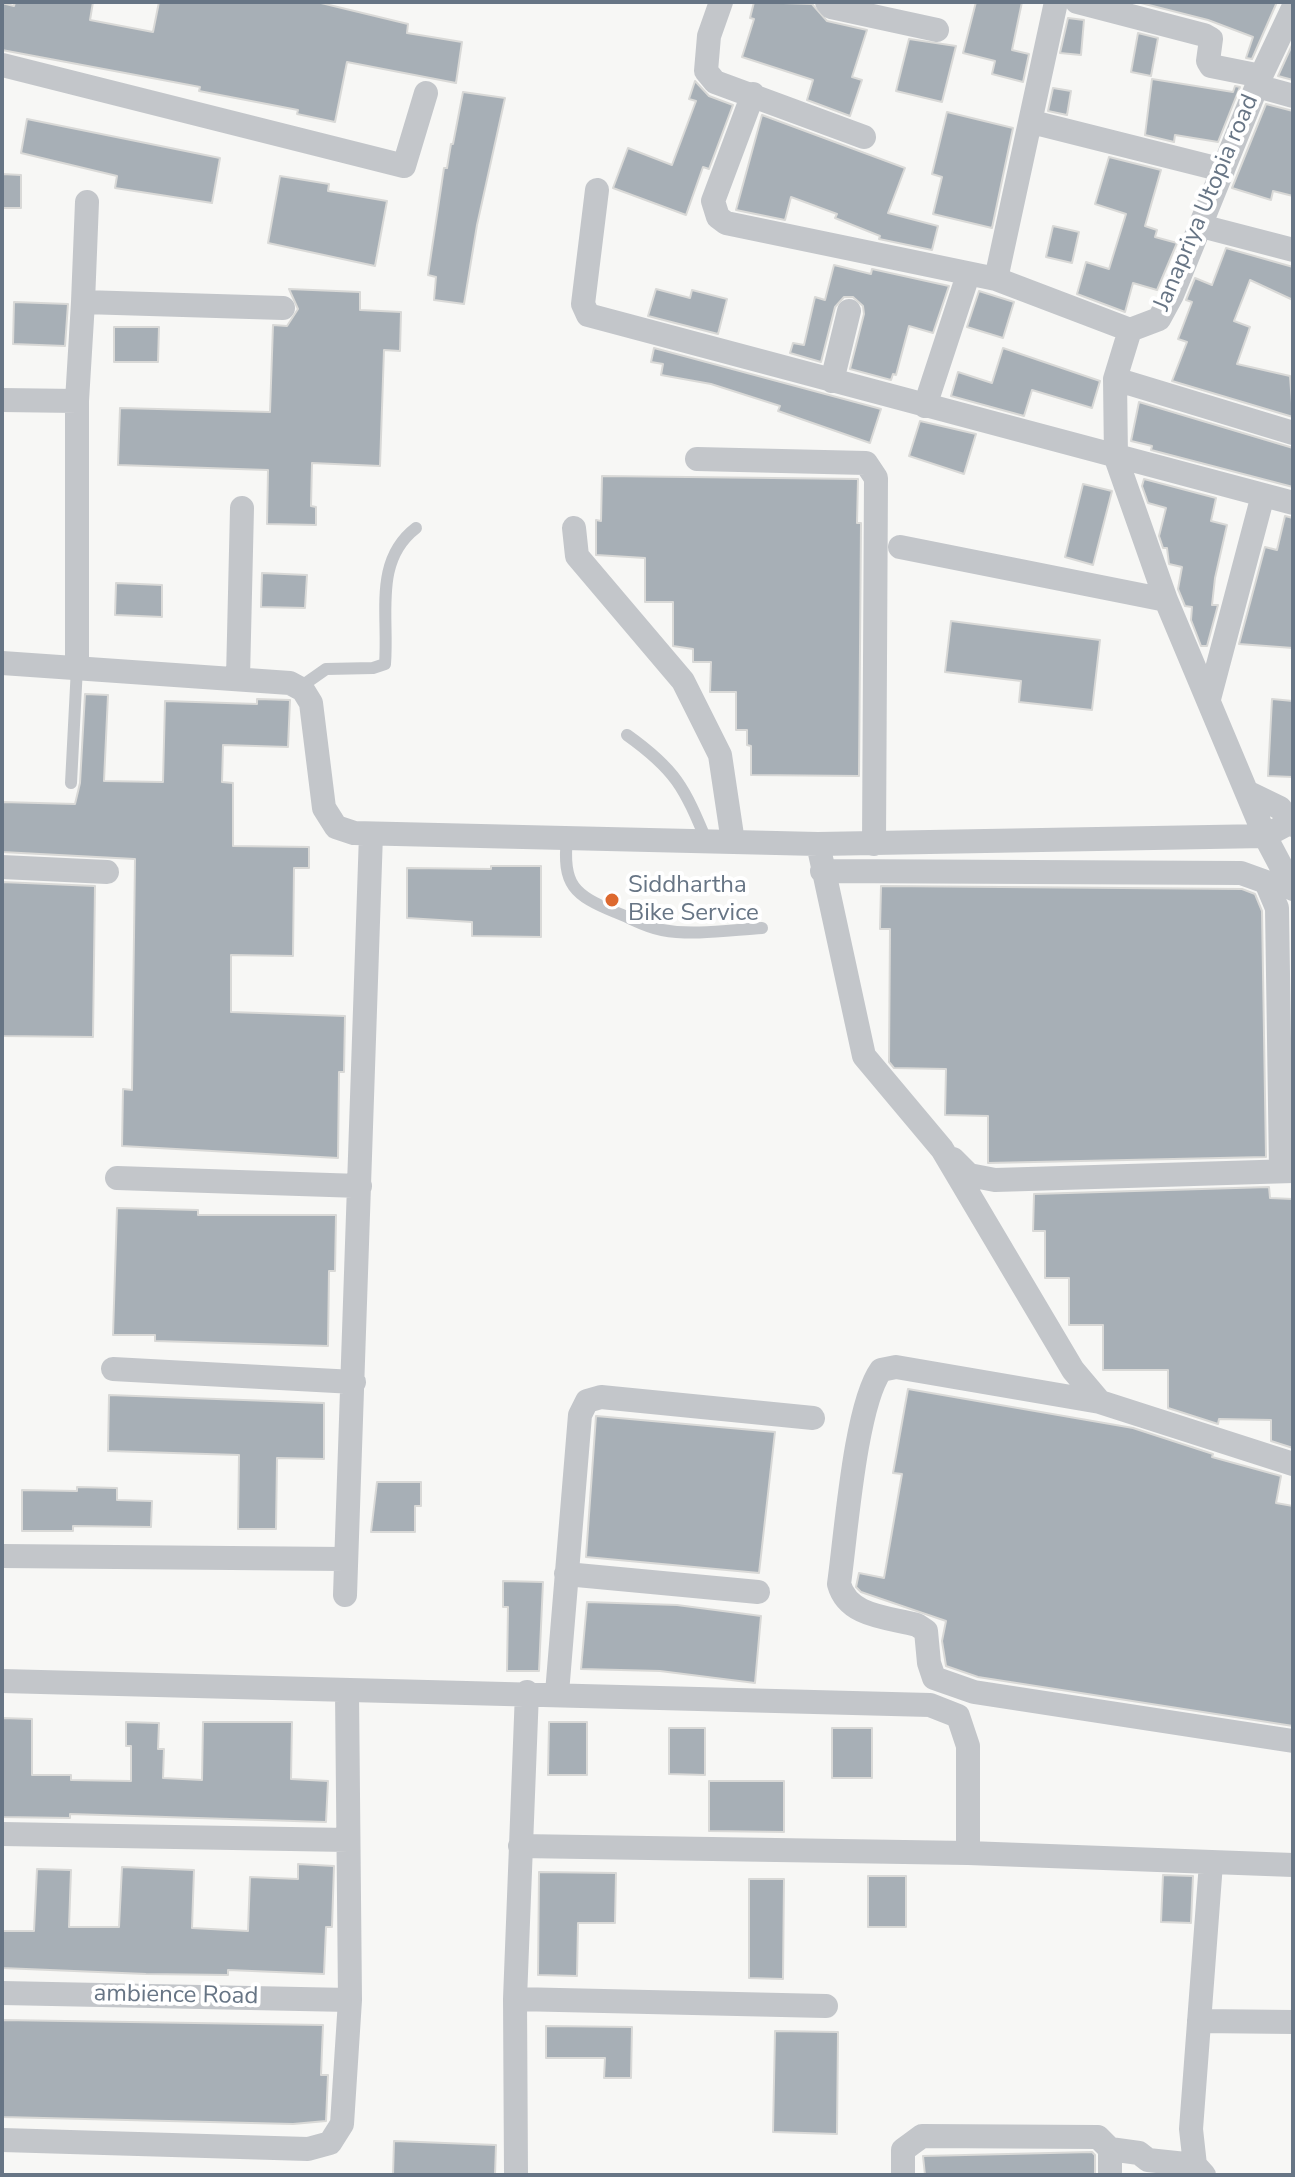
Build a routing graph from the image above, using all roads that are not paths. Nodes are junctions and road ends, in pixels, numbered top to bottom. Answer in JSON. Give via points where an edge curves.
{"nodes":[{"id":1,"x":721,"y":2,"type":"edge"},
{"id":2,"x":827,"y":2,"type":"edge"},
{"id":3,"x":1056,"y":2,"type":"edge"},
{"id":4,"x":1077,"y":2,"type":"edge"},
{"id":5,"x":1293,"y":8,"type":"edge"},
{"id":6,"x":937,"y":30,"type":"dead end"},
{"id":7,"x":2,"y":65,"type":"edge"},
{"id":8,"x":1259,"y":81,"type":"junction"},
{"id":9,"x":426,"y":93,"type":"dead end"},
{"id":10,"x":753,"y":94,"type":"junction"},
{"id":11,"x":1293,"y":96,"type":"edge"},
{"id":12,"x":1032,"y":122,"type":"junction"},
{"id":13,"x":864,"y":137,"type":"dead end"},
{"id":14,"x":1223,"y":170,"type":"junction"},
{"id":15,"x":597,"y":190,"type":"dead end"},
{"id":16,"x":87,"y":202,"type":"dead end"},
{"id":17,"x":1201,"y":226,"type":"junction"},
{"id":18,"x":1293,"y":250,"type":"edge"},
{"id":19,"x":968,"y":275,"type":"junction"},
{"id":20,"x":996,"y":279,"type":"junction"},
{"id":21,"x":83,"y":302,"type":"junction"},
{"id":22,"x":283,"y":308,"type":"dead end"},
{"id":23,"x":849,"y":311,"type":"dead end"},
{"id":24,"x":1130,"y":330,"type":"junction"},
{"id":25,"x":1115,"y":379,"type":"junction"},
{"id":26,"x":832,"y":381,"type":"junction"},
{"id":27,"x":2,"y":400,"type":"edge"},
{"id":28,"x":77,"y":401,"type":"junction"},
{"id":29,"x":925,"y":406,"type":"junction"},
{"id":30,"x":1293,"y":433,"type":"edge"},
{"id":31,"x":1116,"y":458,"type":"junction"},
{"id":32,"x":697,"y":459,"type":"dead end"},
{"id":33,"x":1263,"y":495,"type":"junction"},
{"id":34,"x":1293,"y":503,"type":"edge"},
{"id":35,"x":242,"y":508,"type":"dead end"},
{"id":36,"x":416,"y":528,"type":"dead end"},
{"id":37,"x":574,"y":528,"type":"dead end"},
{"id":38,"x":900,"y":547,"type":"dead end"},
{"id":39,"x":1166,"y":600,"type":"junction"},
{"id":40,"x":2,"y":663,"type":"edge"},
{"id":41,"x":77,"y":667,"type":"junction"},
{"id":42,"x":238,"y":678,"type":"junction"},
{"id":43,"x":299,"y":688,"type":"junction"},
{"id":44,"x":1209,"y":699,"type":"junction"},
{"id":45,"x":627,"y":735,"type":"dead end"},
{"id":46,"x":71,"y":783,"type":"dead end"},
{"id":47,"x":1247,"y":792,"type":"junction"},
{"id":48,"x":1292,"y":824,"type":"edge"},
{"id":49,"x":371,"y":834,"type":"junction"},
{"id":50,"x":1265,"y":836,"type":"junction"},
{"id":51,"x":567,"y":838,"type":"junction"},
{"id":52,"x":707,"y":842,"type":"junction"},
{"id":53,"x":733,"y":842,"type":"junction"},
{"id":54,"x":818,"y":844,"type":"junction"},
{"id":55,"x":874,"y":844,"type":"junction"},
{"id":56,"x":2,"y":867,"type":"edge"},
{"id":57,"x":822,"y":871,"type":"junction"},
{"id":58,"x":107,"y":872,"type":"dead end"},
{"id":59,"x":1293,"y":889,"type":"edge"},
{"id":60,"x":762,"y":928,"type":"dead end"},
{"id":61,"x":942,"y":1149,"type":"junction"},
{"id":62,"x":1287,"y":1171,"type":"edge"},
{"id":63,"x":117,"y":1178,"type":"dead end"},
{"id":64,"x":360,"y":1186,"type":"junction"},
{"id":65,"x":113,"y":1369,"type":"dead end"},
{"id":66,"x":354,"y":1382,"type":"junction"},
{"id":67,"x":1100,"y":1402,"type":"junction"},
{"id":68,"x":813,"y":1418,"type":"dead end"},
{"id":69,"x":1293,"y":1464,"type":"edge"},
{"id":70,"x":2,"y":1556,"type":"edge"},
{"id":71,"x":345,"y":1559,"type":"junction"},
{"id":72,"x":566,"y":1574,"type":"junction"},
{"id":73,"x":758,"y":1592,"type":"dead end"},
{"id":74,"x":345,"y":1595,"type":"dead end"},
{"id":75,"x":2,"y":1681,"type":"edge"},
{"id":76,"x":347,"y":1692,"type":"junction"},
{"id":77,"x":527,"y":1692,"type":"junction"},
{"id":78,"x":557,"y":1693,"type":"junction"},
{"id":79,"x":1293,"y":1741,"type":"edge"},
{"id":80,"x":2,"y":1834,"type":"edge"},
{"id":81,"x":348,"y":1840,"type":"junction"},
{"id":82,"x":520,"y":1846,"type":"junction"},
{"id":83,"x":968,"y":1853,"type":"junction"},
{"id":84,"x":1211,"y":1863,"type":"junction"},
{"id":85,"x":1293,"y":1865,"type":"edge"},
{"id":86,"x":2,"y":1993,"type":"edge"},
{"id":87,"x":515,"y":1999,"type":"junction"},
{"id":88,"x":350,"y":2000,"type":"junction"},
{"id":89,"x":826,"y":2006,"type":"dead end"},
{"id":90,"x":1199,"y":2021,"type":"junction"},
{"id":91,"x":1293,"y":2022,"type":"edge"},
{"id":92,"x":2,"y":2140,"type":"edge"},
{"id":93,"x":1110,"y":2164,"type":"edge"},
{"id":94,"x":1200,"y":2170,"type":"edge"},
{"id":95,"x":516,"y":2175,"type":"edge"},
{"id":96,"x":903,"y":2175,"type":"edge"}],
"edges":[{"from":1,"to":10,"type":"street","via":[[709,36],[706,71],[715,82]]},
{"from":2,"to":6,"type":"street"},
{"from":3,"to":12,"type":"street"},
{"from":4,"to":8,"type":"street","via":[[1204,35],[1211,39],[1211,66]]},
{"from":5,"to":8,"type":"street","name":"Janapriya Utopia road"},
{"from":7,"to":9,"type":"street","via":[[404,166]]},
{"from":8,"to":11,"type":"street"},
{"from":8,"to":14,"type":"street","name":"Janapriya Utopia road"},
{"from":10,"to":13,"type":"street"},
{"from":10,"to":19,"type":"street","via":[[713,201],[718,217],[726,223]]},
{"from":12,"to":14,"type":"street"},
{"from":12,"to":20,"type":"street"},
{"from":14,"to":17,"type":"street","name":"Janapriya Utopia road"},
{"from":15,"to":26,"type":"street","via":[[583,304],[588,315]]},
{"from":16,"to":21,"type":"street"},
{"from":17,"to":18,"type":"street"},
{"from":17,"to":24,"type":"street","name":"Janapriya Utopia road","via":[[1159,319]]},
{"from":19,"to":20,"type":"street"},
{"from":19,"to":29,"type":"street"},
{"from":20,"to":24,"type":"street"},
{"from":21,"to":22,"type":"street"},
{"from":21,"to":28,"type":"street"},
{"from":23,"to":26,"type":"street"},
{"from":24,"to":25,"type":"street","name":"Janapriya Utopia road"},
{"from":25,"to":30,"type":"street"},
{"from":25,"to":31,"type":"street","name":"Janapriya Utopia road"},
{"from":26,"to":29,"type":"street"},
{"from":27,"to":28,"type":"street"},
{"from":28,"to":41,"type":"street"},
{"from":29,"to":31,"type":"street"},
{"from":31,"to":33,"type":"street"},
{"from":31,"to":39,"type":"street","name":"Janapriya Utopia road"},
{"from":32,"to":55,"type":"street","via":[[866,463],[876,478]]},
{"from":33,"to":34,"type":"street"},
{"from":33,"to":44,"type":"street"},
{"from":35,"to":42,"type":"street"},
{"from":36,"to":43,"type":"lane","via":[[400,540],[390,558],[385,664],[326,669]]},
{"from":37,"to":53,"type":"street","via":[[577,556],[683,681],[720,755]]},
{"from":38,"to":39,"type":"street"},
{"from":39,"to":44,"type":"street","name":"Janapriya Utopia road"},
{"from":40,"to":41,"type":"street"},
{"from":41,"to":42,"type":"street"},
{"from":41,"to":46,"type":"lane"},
{"from":42,"to":43,"type":"street"},
{"from":43,"to":49,"type":"street","via":[[311,703],[324,808],[336,827]]},
{"from":44,"to":47,"type":"street","name":"Janapriya Utopia road"},
{"from":45,"to":52,"type":"lane","via":[[663,761],[685,790]]},
{"from":47,"to":48,"type":"street","via":[[1280,808]]},
{"from":47,"to":50,"type":"street","name":"Janapriya Utopia road"},
{"from":48,"to":50,"type":"street"},
{"from":49,"to":51,"type":"street"},
{"from":49,"to":64,"type":"street"},
{"from":50,"to":55,"type":"street"},
{"from":50,"to":59,"type":"street","name":"Janapriya Utopia road"},
{"from":51,"to":52,"type":"street"},
{"from":51,"to":60,"type":"lane","via":[[567,876],[592,903],[675,932]]},
{"from":52,"to":53,"type":"street"},
{"from":53,"to":54,"type":"street"},
{"from":54,"to":55,"type":"street"},
{"from":54,"to":57,"type":"street"},
{"from":56,"to":58,"type":"street"},
{"from":57,"to":61,"type":"street","via":[[864,1056]]},
{"from":57,"to":62,"type":"street","via":[[1241,873],[1266,882],[1277,908]]},
{"from":61,"to":62,"type":"street","via":[[969,1175],[995,1180]]},
{"from":61,"to":67,"type":"street","via":[[1049,1335]]},
{"from":63,"to":64,"type":"street"},
{"from":64,"to":66,"type":"street"},
{"from":65,"to":66,"type":"street"},
{"from":66,"to":71,"type":"street"},
{"from":67,"to":69,"type":"street"},
{"from":67,"to":79,"type":"street","via":[[896,1367],[881,1370],[870,1385],[863,1423],[839,1584],[843,1599],[855,1609],[926,1631],[934,1678],[947,1685]]},
{"from":68,"to":72,"type":"street","via":[[601,1397],[587,1401],[580,1415]]},
{"from":70,"to":71,"type":"street"},
{"from":71,"to":74,"type":"street"},
{"from":72,"to":73,"type":"street"},
{"from":72,"to":78,"type":"street"},
{"from":75,"to":76,"type":"street"},
{"from":76,"to":77,"type":"street"},
{"from":76,"to":81,"type":"street"},
{"from":77,"to":78,"type":"street"},
{"from":77,"to":82,"type":"street"},
{"from":78,"to":83,"type":"street","via":[[930,1705],[958,1716],[968,1746]]},
{"from":80,"to":81,"type":"street"},
{"from":81,"to":88,"type":"street"},
{"from":82,"to":83,"type":"street"},
{"from":82,"to":87,"type":"street"},
{"from":83,"to":84,"type":"street"},
{"from":84,"to":85,"type":"street"},
{"from":84,"to":90,"type":"street"},
{"from":86,"to":88,"type":"street","name":"ambience Road"},
{"from":87,"to":89,"type":"street"},
{"from":87,"to":95,"type":"street"},
{"from":88,"to":92,"type":"street","via":[[342,2124],[330,2143],[308,2149]]},
{"from":90,"to":91,"type":"street"},
{"from":90,"to":94,"type":"street","via":[[1191,2129]]},
{"from":93,"to":94,"type":"street","via":[[1135,2170],[1148,2160]]},
{"from":93,"to":96,"type":"street","via":[[1098,2137],[922,2136],[903,2150]]}]}
